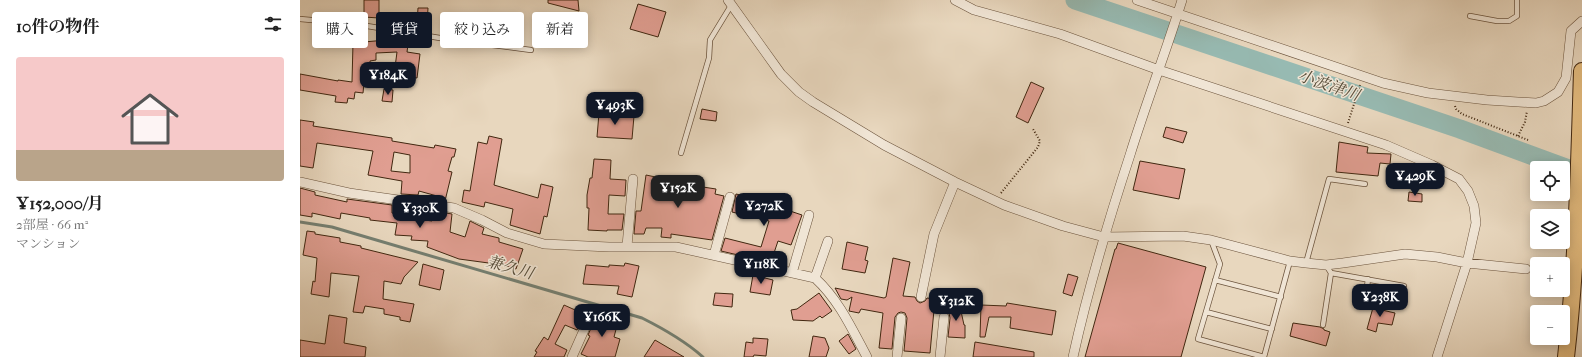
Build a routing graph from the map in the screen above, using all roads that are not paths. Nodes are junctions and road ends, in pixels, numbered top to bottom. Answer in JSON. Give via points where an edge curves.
{"nodes":[{"id":1,"x":955,"y":0,"type":"edge"},
{"id":2,"x":1137,"y":0,"type":"edge"},
{"id":3,"x":1182,"y":0,"type":"edge"},
{"id":4,"x":1517,"y":0,"type":"edge"},
{"id":5,"x":730,"y":2,"type":"edge"},
{"id":6,"x":1470,"y":16,"type":"dead end"},
{"id":7,"x":1176,"y":18,"type":"junction"},
{"id":8,"x":300,"y":19,"type":"edge"},
{"id":9,"x":1582,"y":21,"type":"edge"},
{"id":10,"x":531,"y":50,"type":"dead end"},
{"id":11,"x":1159,"y":70,"type":"junction"},
{"id":12,"x":1582,"y":71,"type":"edge"},
{"id":13,"x":680,"y":154,"type":"dead end"},
{"id":14,"x":633,"y":179,"type":"dead end"},
{"id":15,"x":300,"y":182,"type":"edge"},
{"id":16,"x":955,"y":182,"type":"junction"},
{"id":17,"x":1365,"y":184,"type":"dead end"},
{"id":18,"x":730,"y":197,"type":"dead end"},
{"id":19,"x":809,"y":216,"type":"dead end"},
{"id":20,"x":1104,"y":237,"type":"junction"},
{"id":21,"x":1211,"y":240,"type":"junction"},
{"id":22,"x":828,"y":241,"type":"dead end"},
{"id":23,"x":627,"y":246,"type":"junction"},
{"id":24,"x":714,"y":255,"type":"junction"},
{"id":25,"x":1290,"y":261,"type":"junction"},
{"id":26,"x":1306,"y":263,"type":"junction"},
{"id":27,"x":1467,"y":263,"type":"junction"},
{"id":28,"x":1326,"y":265,"type":"junction"},
{"id":29,"x":1526,"y":269,"type":"dead end"},
{"id":30,"x":792,"y":272,"type":"junction"},
{"id":31,"x":1331,"y":274,"type":"junction"},
{"id":32,"x":815,"y":278,"type":"junction"},
{"id":33,"x":1368,"y":279,"type":"junction"},
{"id":34,"x":1215,"y":280,"type":"junction"},
{"id":35,"x":1404,"y":286,"type":"dead end"},
{"id":36,"x":921,"y":297,"type":"dead end"},
{"id":37,"x":1281,"y":297,"type":"junction"},
{"id":38,"x":1365,"y":302,"type":"dead end"},
{"id":39,"x":592,"y":312,"type":"dead end"},
{"id":40,"x":1206,"y":312,"type":"junction"},
{"id":41,"x":944,"y":317,"type":"dead end"},
{"id":42,"x":901,"y":318,"type":"dead end"},
{"id":43,"x":1323,"y":325,"type":"dead end"},
{"id":44,"x":1272,"y":329,"type":"junction"},
{"id":45,"x":572,"y":357,"type":"edge"},
{"id":46,"x":867,"y":357,"type":"edge"},
{"id":47,"x":897,"y":357,"type":"edge"},
{"id":48,"x":940,"y":357,"type":"edge"},
{"id":49,"x":1073,"y":357,"type":"edge"},
{"id":50,"x":1264,"y":357,"type":"edge"},
{"id":51,"x":1437,"y":357,"type":"edge"},
{"id":52,"x":1566,"y":357,"type":"edge"}],
"edges":[{"from":1,"to":11,"type":"street","via":[[974,10],[1060,34]]},
{"from":2,"to":7,"type":"street"},
{"from":3,"to":7,"type":"street"},
{"from":4,"to":6,"type":"lane","via":[[1517,16],[1509,21]]},
{"from":5,"to":13,"type":"lane","via":[[710,40],[709,58]]},
{"from":5,"to":16,"type":"street","via":[[781,74],[799,92],[884,145]]},
{"from":7,"to":9,"type":"street","via":[[1382,83],[1457,97],[1536,102],[1551,98],[1566,78],[1571,31]]},
{"from":7,"to":11,"type":"street"},
{"from":8,"to":10,"type":"lane","via":[[355,24]]},
{"from":11,"to":20,"type":"street"},
{"from":11,"to":27,"type":"street","via":[[1386,145],[1459,179],[1468,191],[1474,206],[1476,223]]},
{"from":12,"to":52,"type":"highway","via":[[1578,202]]},
{"from":14,"to":23,"type":"street"},
{"from":15,"to":23,"type":"street","via":[[350,194],[454,208],[507,233],[544,244]]},
{"from":16,"to":20,"type":"street","via":[[1049,221]]},
{"from":16,"to":36,"type":"street","via":[[934,234]]},
{"from":17,"to":26,"type":"lane","via":[[1329,179]]},
{"from":18,"to":24,"type":"street"},
{"from":19,"to":30,"type":"street"},
{"from":20,"to":21,"type":"street","via":[[1183,236]]},
{"from":20,"to":49,"type":"street"},
{"from":21,"to":25,"type":"street"},
{"from":21,"to":34,"type":"lane","via":[[1220,264]]},
{"from":22,"to":32,"type":"street"},
{"from":23,"to":24,"type":"street","via":[[676,247]]},
{"from":24,"to":30,"type":"street"},
{"from":25,"to":26,"type":"street"},
{"from":25,"to":37,"type":"lane"},
{"from":26,"to":28,"type":"street"},
{"from":27,"to":28,"type":"street","via":[[1437,256],[1405,254]]},
{"from":27,"to":29,"type":"street"},
{"from":27,"to":51,"type":"street"},
{"from":28,"to":31,"type":"lane"},
{"from":30,"to":32,"type":"street"},
{"from":31,"to":33,"type":"lane"},
{"from":31,"to":43,"type":"lane"},
{"from":32,"to":46,"type":"street","via":[[845,314]]},
{"from":33,"to":35,"type":"lane"},
{"from":33,"to":38,"type":"lane"},
{"from":34,"to":37,"type":"lane"},
{"from":34,"to":40,"type":"lane"},
{"from":37,"to":44,"type":"lane"},
{"from":39,"to":45,"type":"street"},
{"from":40,"to":44,"type":"lane"},
{"from":40,"to":50,"type":"lane","via":[[1198,339]]},
{"from":41,"to":48,"type":"street"},
{"from":42,"to":47,"type":"street"},
{"from":44,"to":50,"type":"lane"}]}
